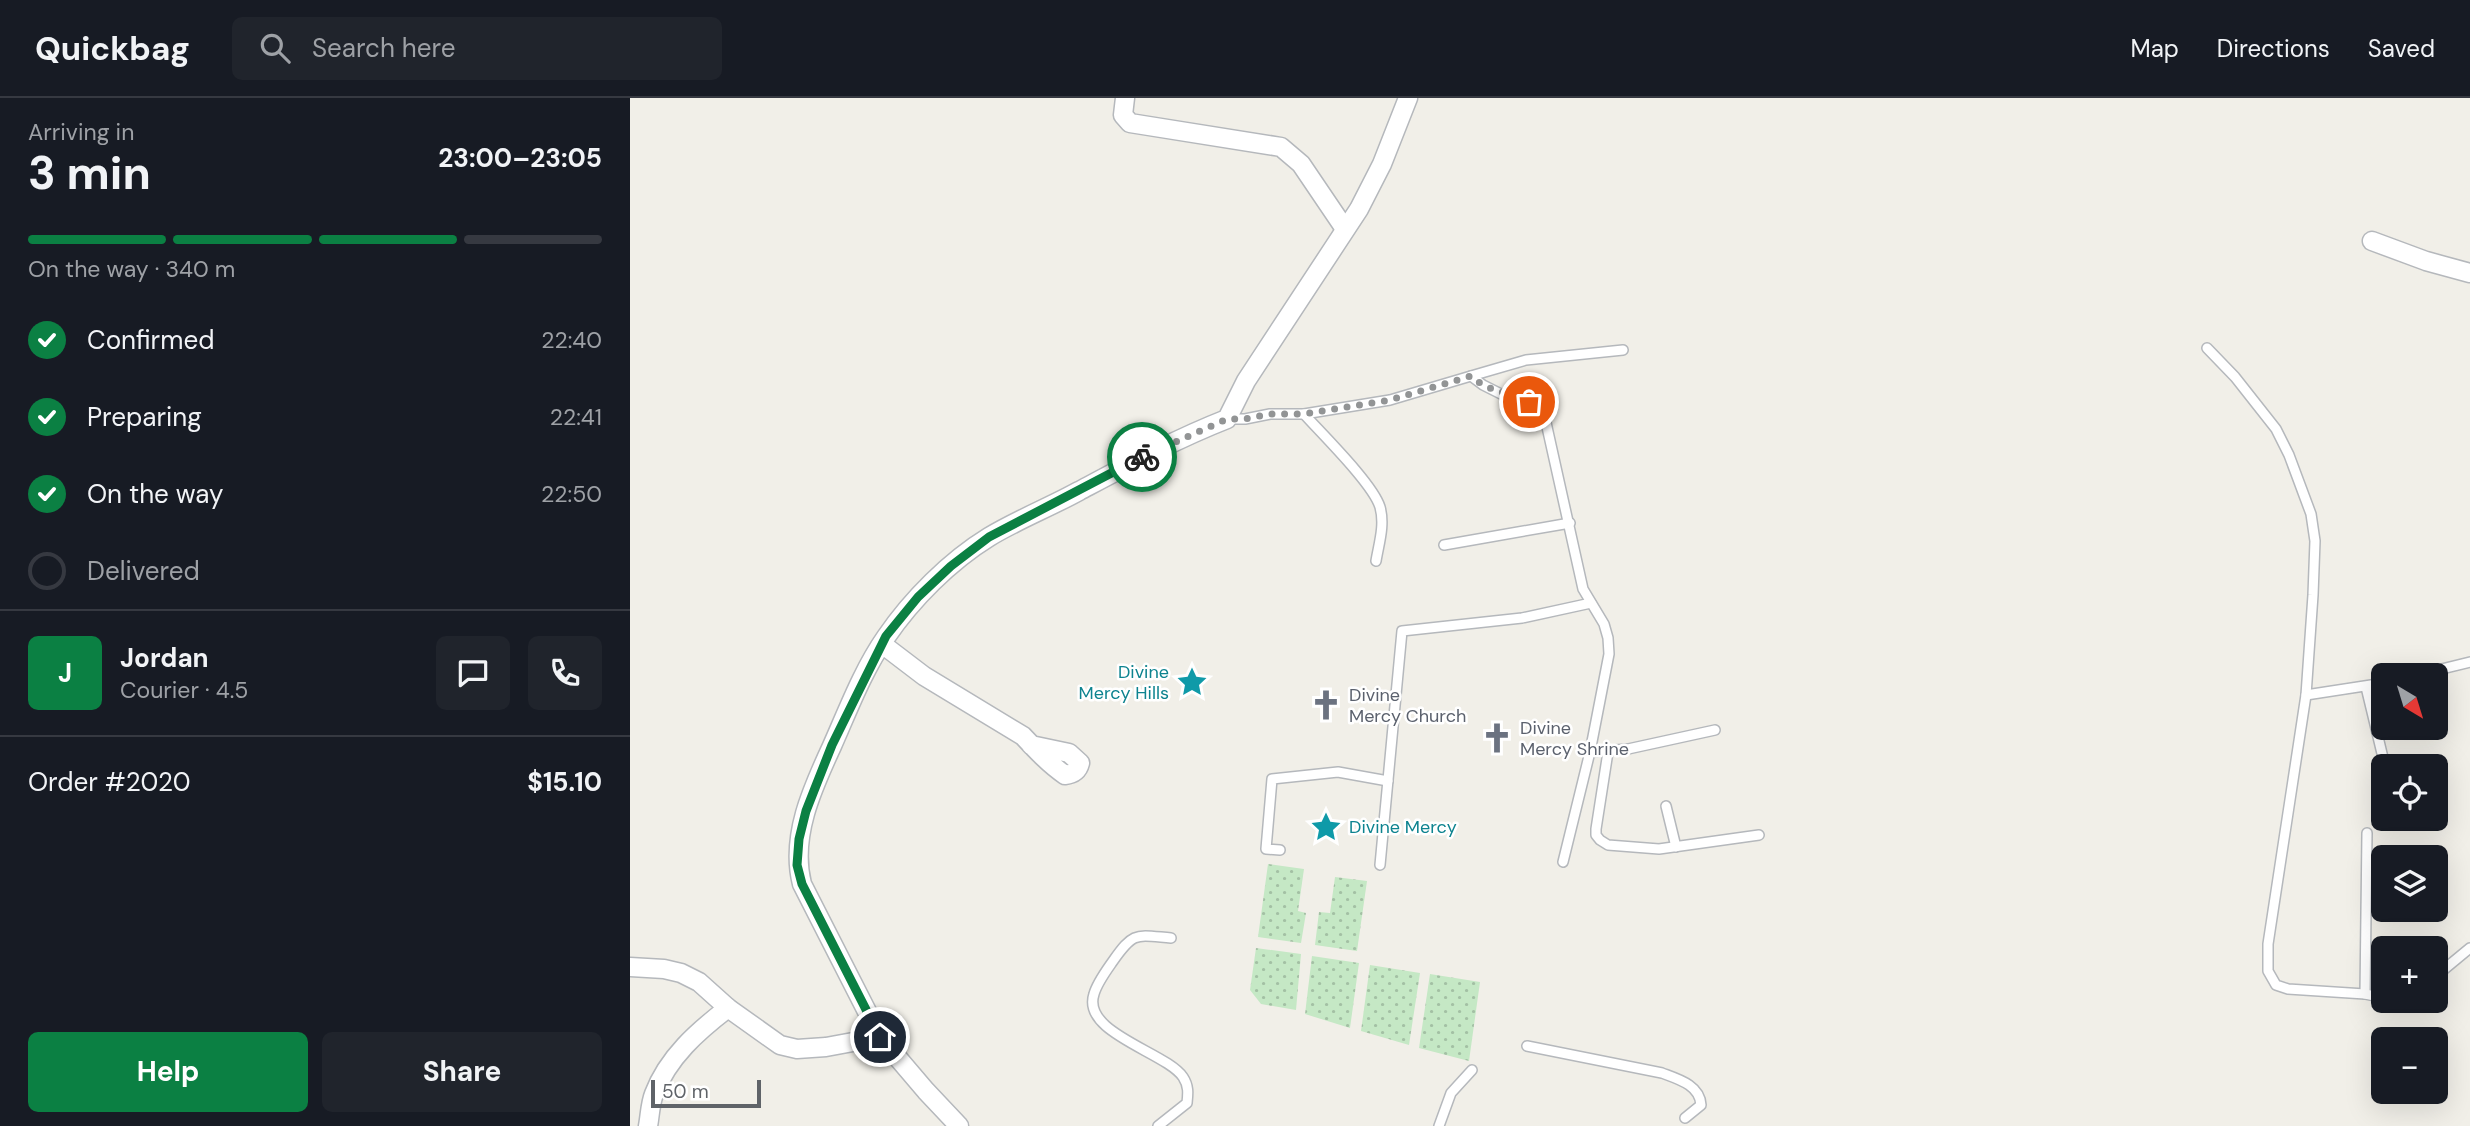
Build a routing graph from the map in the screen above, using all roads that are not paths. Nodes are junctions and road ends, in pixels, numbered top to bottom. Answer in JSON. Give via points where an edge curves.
{"nodes":[{"id":1,"x":1125,"y":98,"type":"edge"},
{"id":2,"x":1408,"y":98,"type":"edge"},
{"id":3,"x":1345,"y":229,"type":"junction"},
{"id":4,"x":2372,"y":241,"type":"dead end"},
{"id":5,"x":2470,"y":273,"type":"edge"},
{"id":6,"x":2207,"y":348,"type":"dead end"},
{"id":7,"x":1623,"y":350,"type":"dead end"},
{"id":8,"x":1471,"y":376,"type":"junction"},
{"id":9,"x":1304,"y":414,"type":"junction"},
{"id":10,"x":1227,"y":419,"type":"junction"},
{"id":11,"x":1570,"y":523,"type":"junction"},
{"id":12,"x":1444,"y":545,"type":"dead end"},
{"id":13,"x":1376,"y":561,"type":"dead end"},
{"id":14,"x":1591,"y":603,"type":"junction"},
{"id":15,"x":882,"y":644,"type":"junction"},
{"id":16,"x":2470,"y":662,"type":"edge"},
{"id":17,"x":2448,"y":667,"type":"edge"},
{"id":18,"x":2371,"y":686,"type":"edge"},
{"id":19,"x":2366,"y":687,"type":"junction"},
{"id":20,"x":2306,"y":695,"type":"junction"},
{"id":21,"x":1715,"y":730,"type":"dead end"},
{"id":22,"x":1031,"y":745,"type":"dead end"},
{"id":23,"x":1590,"y":752,"type":"junction"},
{"id":24,"x":1608,"y":752,"type":"junction"},
{"id":25,"x":2382,"y":754,"type":"edge"},
{"id":26,"x":1388,"y":781,"type":"junction"},
{"id":27,"x":1666,"y":806,"type":"dead end"},
{"id":28,"x":2367,"y":833,"type":"dead end"},
{"id":29,"x":1759,"y":835,"type":"dead end"},
{"id":30,"x":1676,"y":847,"type":"junction"},
{"id":31,"x":1280,"y":850,"type":"dead end"},
{"id":32,"x":1563,"y":862,"type":"dead end"},
{"id":33,"x":1380,"y":866,"type":"dead end"},
{"id":34,"x":1171,"y":938,"type":"dead end"},
{"id":35,"x":2470,"y":948,"type":"edge"},
{"id":36,"x":2448,"y":966,"type":"edge"},
{"id":37,"x":630,"y":967,"type":"edge"},
{"id":38,"x":2365,"y":994,"type":"junction"},
{"id":39,"x":2371,"y":995,"type":"edge"},
{"id":40,"x":728,"y":1007,"type":"junction"},
{"id":41,"x":880,"y":1037,"type":"junction"},
{"id":42,"x":1527,"y":1046,"type":"dead end"},
{"id":43,"x":1472,"y":1070,"type":"dead end"},
{"id":44,"x":1685,"y":1118,"type":"dead end"},
{"id":45,"x":648,"y":1126,"type":"edge"},
{"id":46,"x":960,"y":1126,"type":"edge"},
{"id":47,"x":1158,"y":1126,"type":"edge"},
{"id":48,"x":1439,"y":1126,"type":"edge"}],
"edges":[{"from":1,"to":3,"type":"street","via":[[1123,114],[1130,123],[1281,147],[1301,164]]},
{"from":2,"to":3,"type":"street","via":[[1382,164]]},
{"from":3,"to":10,"type":"street","via":[[1246,381]]},
{"from":4,"to":5,"type":"street"},
{"from":6,"to":20,"type":"lane","via":[[2276,429],[2311,514],[2315,557]]},
{"from":7,"to":8,"type":"lane","via":[[1527,360]]},
{"from":8,"to":9,"type":"lane","via":[[1390,400]]},
{"from":8,"to":11,"type":"lane","via":[[1501,394],[1524,399],[1541,412]]},
{"from":9,"to":10,"type":"lane"},
{"from":9,"to":13,"type":"lane","via":[[1361,477],[1379,505],[1382,526]]},
{"from":10,"to":15,"type":"street","via":[[1152,452],[989,537],[918,597]]},
{"from":11,"to":12,"type":"lane"},
{"from":11,"to":14,"type":"lane","via":[[1583,589]]},
{"from":14,"to":23,"type":"lane","via":[[1604,624],[1609,654]]},
{"from":14,"to":26,"type":"lane","via":[[1521,618],[1402,631]]},
{"from":15,"to":22,"type":"street"},
{"from":15,"to":41,"type":"street","via":[[822,769],[799,839],[797,865],[802,884]]},
{"from":16,"to":17,"type":"lane"},
{"from":18,"to":19,"type":"lane"},
{"from":19,"to":20,"type":"lane"},
{"from":19,"to":25,"type":"lane"},
{"from":20,"to":38,"type":"lane","via":[[2268,971],[2276,985],[2288,989]]},
{"from":21,"to":24,"type":"lane"},
{"from":23,"to":24,"type":"lane"},
{"from":23,"to":32,"type":"lane"},
{"from":24,"to":30,"type":"lane","via":[[1596,835],[1608,845]]},
{"from":26,"to":31,"type":"lane","via":[[1338,772],[1272,779],[1266,849]]},
{"from":26,"to":33,"type":"lane"},
{"from":27,"to":30,"type":"lane"},
{"from":28,"to":38,"type":"lane"},
{"from":29,"to":30,"type":"lane"},
{"from":34,"to":47,"type":"lane","via":[[1132,938],[1093,995],[1094,1010],[1102,1022],[1174,1067],[1184,1079],[1188,1103]]},
{"from":35,"to":36,"type":"lane"},
{"from":37,"to":40,"type":"street","via":[[681,973]]},
{"from":38,"to":39,"type":"lane"},
{"from":40,"to":41,"type":"street","via":[[773,1041],[797,1049]]},
{"from":40,"to":45,"type":"street","via":[[670,1063],[653,1097]]},
{"from":41,"to":46,"type":"street"},
{"from":42,"to":44,"type":"lane","via":[[1680,1080],[1701,1098],[1697,1111]]},
{"from":43,"to":48,"type":"lane","via":[[1451,1093]]}]}
